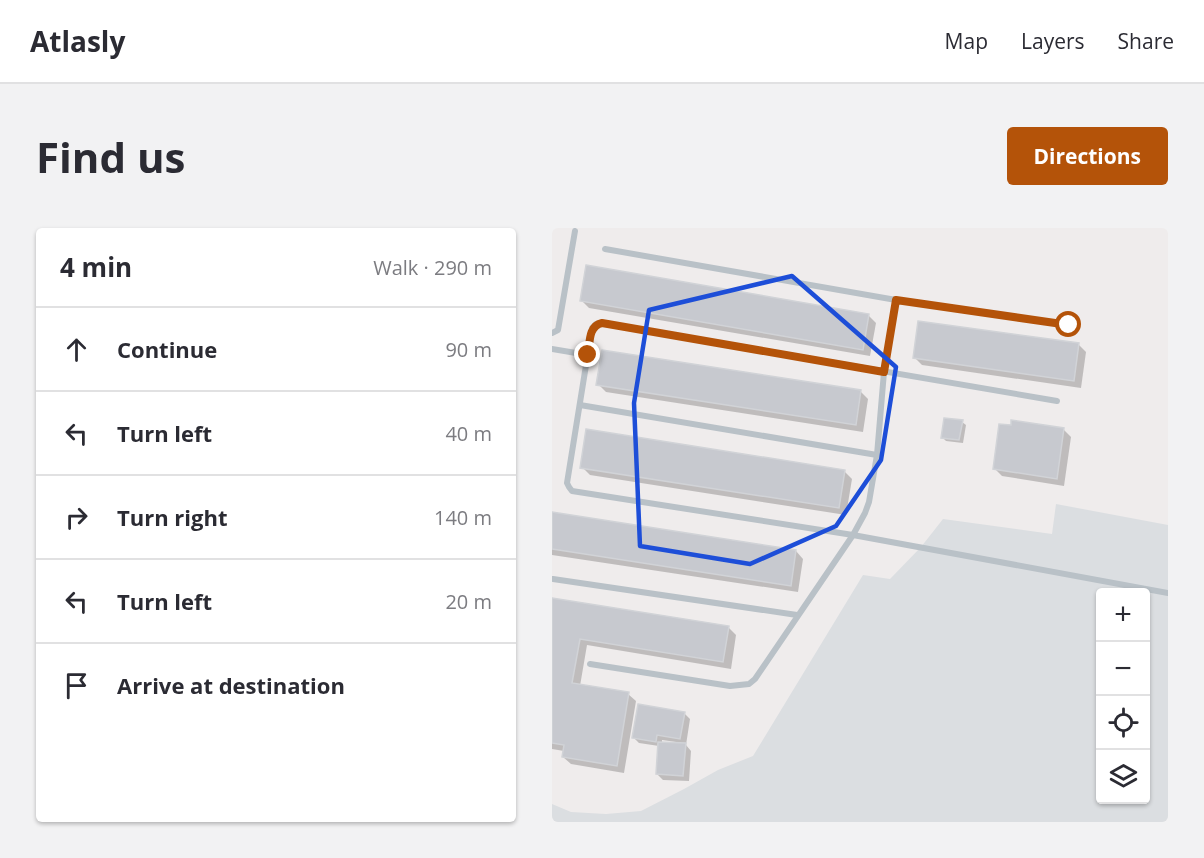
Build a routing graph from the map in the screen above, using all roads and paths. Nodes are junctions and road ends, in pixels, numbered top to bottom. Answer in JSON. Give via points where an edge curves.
{"nodes":[{"id":1,"x":575,"y":231,"type":"dead end"},
{"id":2,"x":605,"y":249,"type":"dead end"},
{"id":3,"x":896,"y":300,"type":"junction"},
{"id":4,"x":1069,"y":325,"type":"dead end"},
{"id":5,"x":552,"y":333,"type":"edge"},
{"id":6,"x":552,"y":349,"type":"edge"},
{"id":7,"x":588,"y":355,"type":"junction"},
{"id":8,"x":884,"y":372,"type":"junction"},
{"id":9,"x":1057,"y":401,"type":"dead end"},
{"id":10,"x":580,"y":405,"type":"junction"},
{"id":11,"x":877,"y":455,"type":"junction"},
{"id":12,"x":853,"y":535,"type":"junction"},
{"id":13,"x":553,"y":579,"type":"edge"},
{"id":14,"x":1168,"y":593,"type":"edge"},
{"id":15,"x":797,"y":615,"type":"junction"},
{"id":16,"x":590,"y":664,"type":"dead end"}],
"edges":[{"from":1,"to":5,"type":"lane","via":[[558,330]]},
{"from":2,"to":3,"type":"lane"},
{"from":3,"to":4,"type":"lane"},
{"from":3,"to":8,"type":"lane"},
{"from":6,"to":7,"type":"lane"},
{"from":7,"to":8,"type":"lane","via":[[592,328],[602,323]]},
{"from":7,"to":10,"type":"lane"},
{"from":8,"to":9,"type":"lane"},
{"from":8,"to":11,"type":"lane"},
{"from":10,"to":11,"type":"lane"},
{"from":10,"to":12,"type":"lane","via":[[567,483],[572,491]]},
{"from":11,"to":12,"type":"lane","via":[[869,502]]},
{"from":12,"to":14,"type":"lane"},
{"from":12,"to":15,"type":"lane"},
{"from":13,"to":15,"type":"lane"},
{"from":15,"to":16,"type":"lane","via":[[755,680],[748,684],[730,686]]}]}
